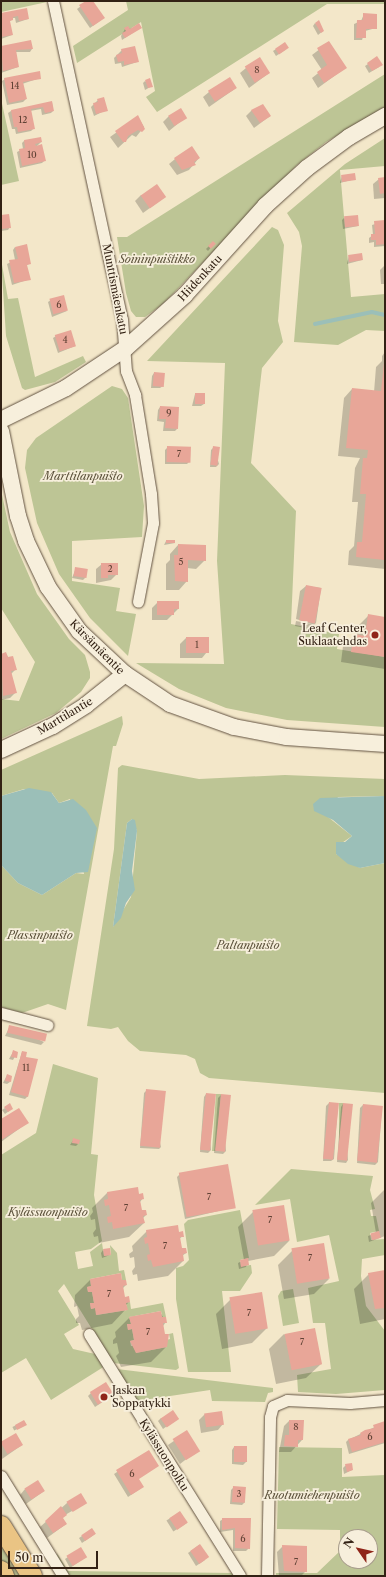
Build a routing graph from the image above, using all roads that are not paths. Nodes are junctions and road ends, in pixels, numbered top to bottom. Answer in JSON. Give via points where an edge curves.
{"nodes":[{"id":1,"x":53,"y":1,"type":"edge"},
{"id":2,"x":385,"y":116,"type":"edge"},
{"id":3,"x":126,"y":348,"type":"junction"},
{"id":4,"x":1,"y":420,"type":"edge"},
{"id":5,"x":1,"y":431,"type":"edge"},
{"id":6,"x":138,"y":602,"type":"dead end"},
{"id":7,"x":125,"y":674,"type":"junction"},
{"id":8,"x":385,"y":744,"type":"edge"},
{"id":9,"x":1,"y":750,"type":"edge"},
{"id":10,"x":1,"y":1013,"type":"edge"},
{"id":11,"x":47,"y":1024,"type":"dead end"},
{"id":12,"x":89,"y":1334,"type":"dead end"},
{"id":13,"x":385,"y":1400,"type":"edge"},
{"id":14,"x":1,"y":1476,"type":"edge"},
{"id":15,"x":1,"y":1526,"type":"edge"},
{"id":16,"x":1,"y":1571,"type":"edge"},
{"id":17,"x":4,"y":1576,"type":"edge"},
{"id":18,"x":32,"y":1576,"type":"edge"},
{"id":19,"x":62,"y":1576,"type":"edge"},
{"id":20,"x":240,"y":1576,"type":"edge"},
{"id":21,"x":267,"y":1576,"type":"edge"}],
"edges":[{"from":1,"to":3,"type":"street","name":"Munttismäenkatu","via":[[122,319]]},
{"from":2,"to":3,"type":"street","name":"Hiidenkatu","via":[[349,137],[307,168],[265,206],[184,295]]},
{"from":3,"to":4,"type":"street","name":"Hiidenkatu","via":[[66,388]]},
{"from":3,"to":6,"type":"street","name":"Munttismäenkatu","via":[[126,371],[135,395],[152,508],[152,523]]},
{"from":5,"to":7,"type":"street","name":"Kärsämäentie","via":[[18,516],[48,587],[79,631]]},
{"from":7,"to":8,"type":"street","name":"Kärsämäentie","via":[[170,704],[234,728],[287,737]]},
{"from":7,"to":9,"type":"street","name":"Marttilantie","via":[[58,723]]},
{"from":10,"to":11,"type":"street"},
{"from":12,"to":20,"type":"street","name":"Kylässuonpolku"},
{"from":13,"to":21,"type":"street","via":[[350,1403],[284,1400],[273,1406],[270,1417]]},
{"from":14,"to":19,"type":"street"},
{"from":15,"to":18,"type":"highway"},
{"from":16,"to":17,"type":"highway"}]}
